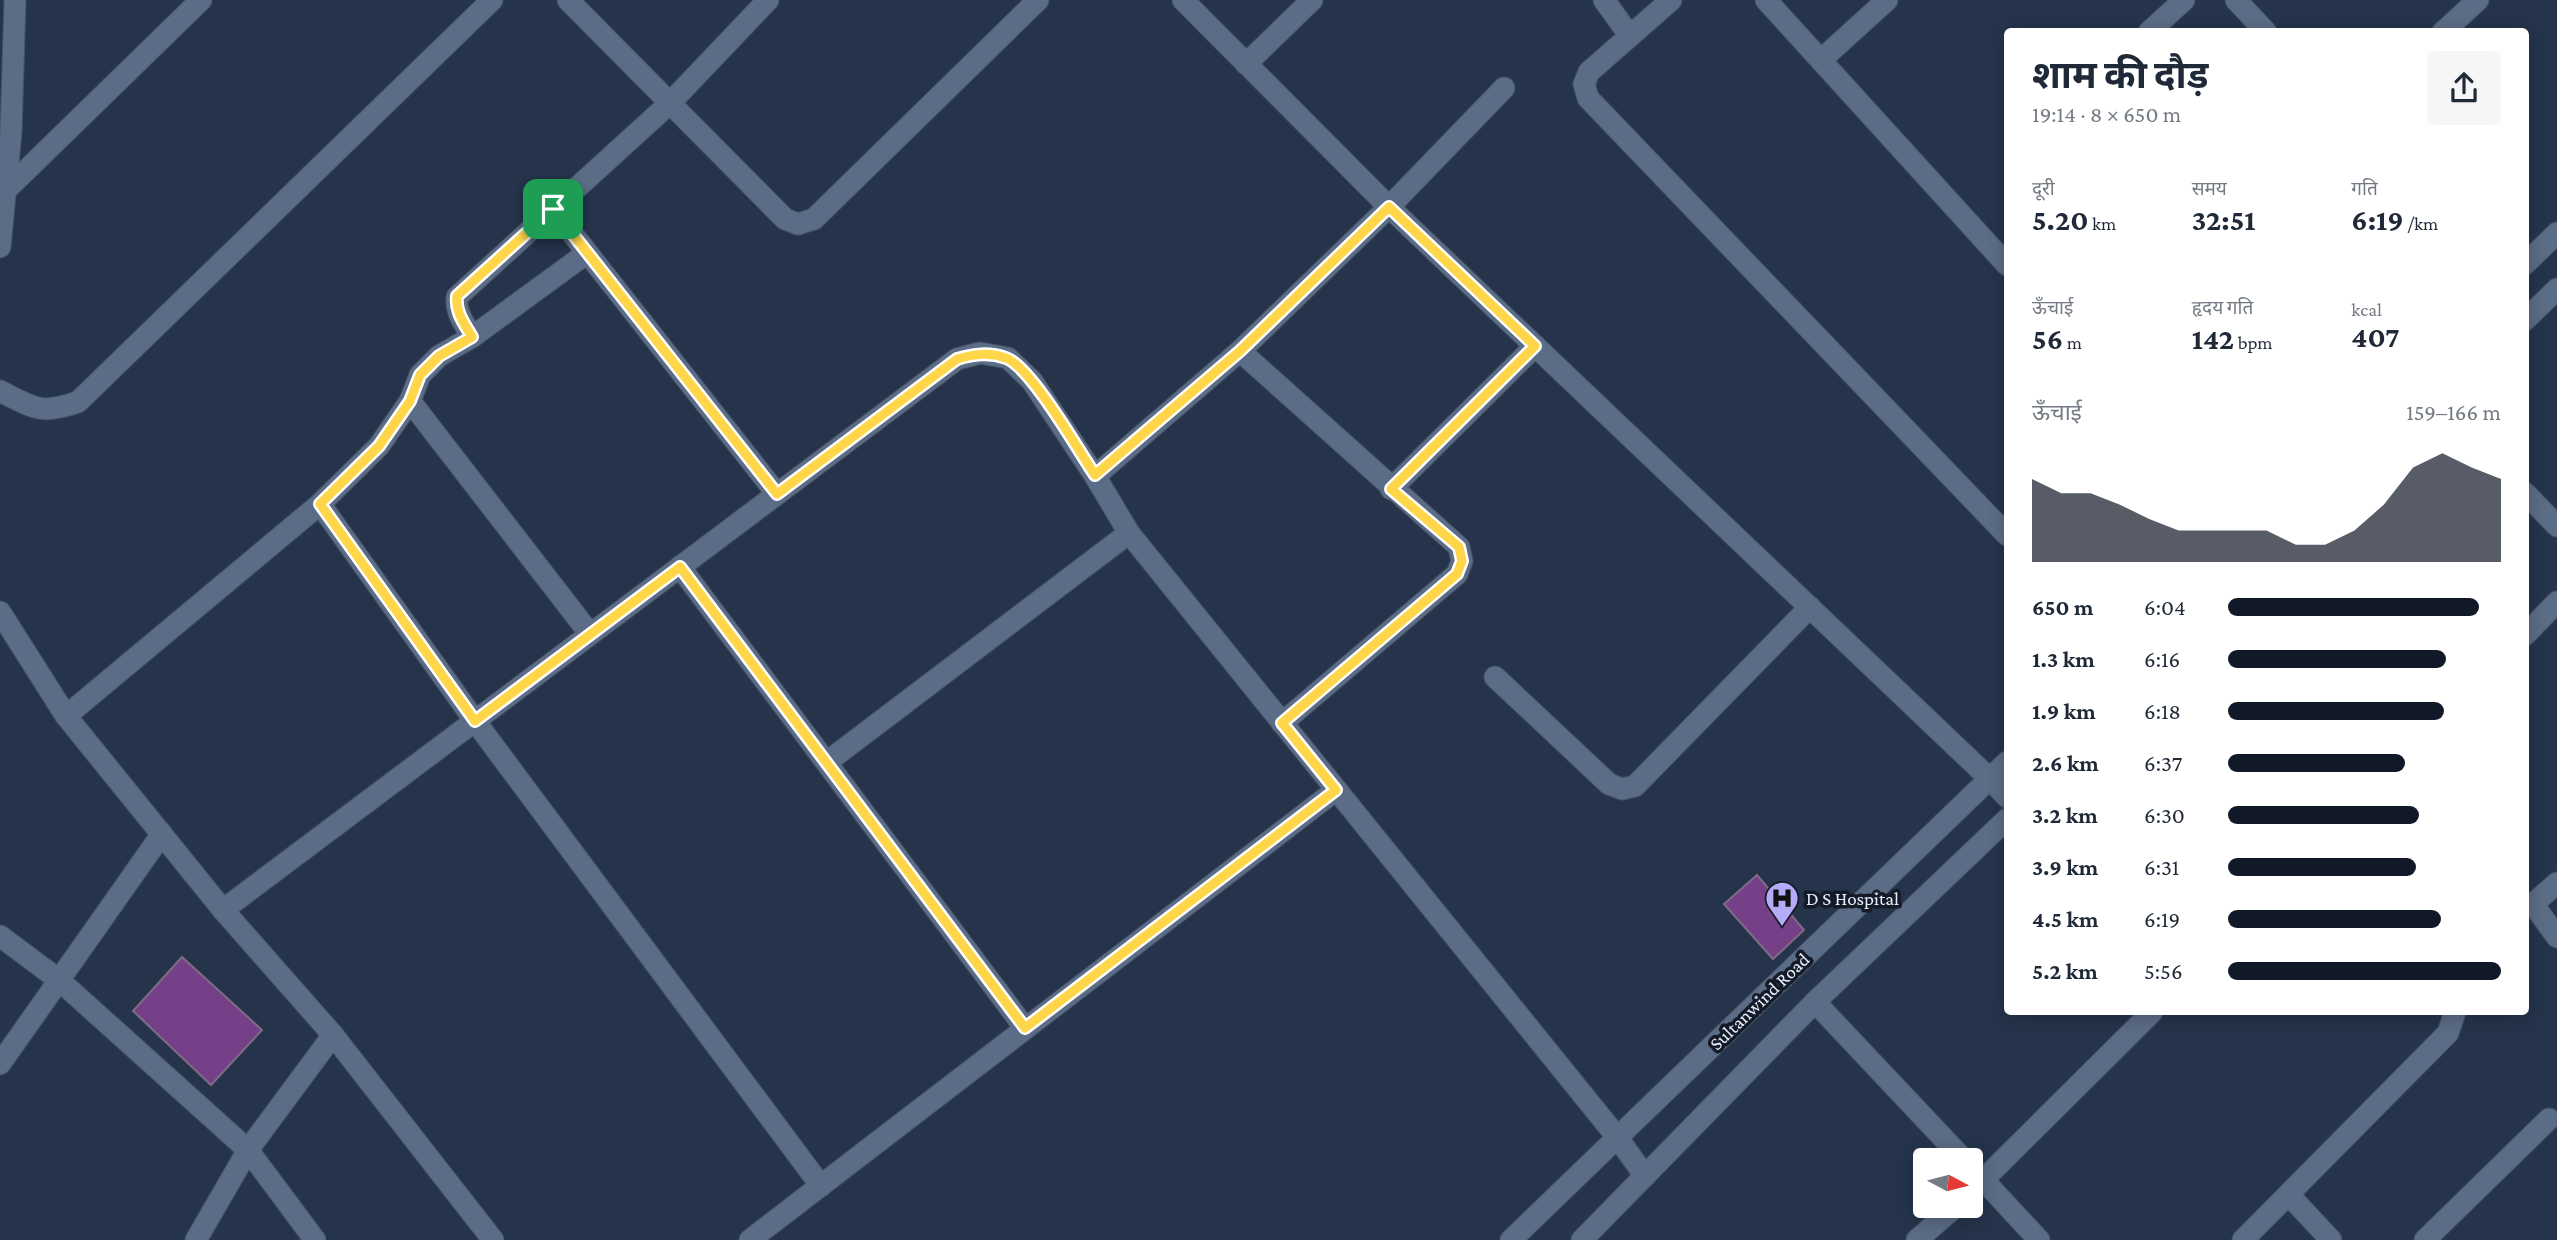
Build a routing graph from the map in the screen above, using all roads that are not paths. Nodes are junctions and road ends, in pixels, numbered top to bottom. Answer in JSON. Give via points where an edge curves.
{"nodes":[{"id":1,"x":15,"y":0,"type":"edge"},
{"id":2,"x":201,"y":0,"type":"edge"},
{"id":3,"x":492,"y":0,"type":"edge"},
{"id":4,"x":568,"y":0,"type":"edge"},
{"id":5,"x":768,"y":0,"type":"edge"},
{"id":6,"x":1038,"y":0,"type":"edge"},
{"id":7,"x":1183,"y":0,"type":"edge"},
{"id":8,"x":1312,"y":0,"type":"edge"},
{"id":9,"x":1605,"y":0,"type":"edge"},
{"id":10,"x":1671,"y":0,"type":"edge"},
{"id":11,"x":1766,"y":0,"type":"edge"},
{"id":12,"x":1886,"y":0,"type":"edge"},
{"id":13,"x":2184,"y":0,"type":"edge"},
{"id":14,"x":2235,"y":0,"type":"edge"},
{"id":15,"x":2478,"y":0,"type":"edge"},
{"id":16,"x":2153,"y":28,"type":"edge"},
{"id":17,"x":2262,"y":28,"type":"edge"},
{"id":18,"x":2447,"y":28,"type":"edge"},
{"id":19,"x":1630,"y":36,"type":"junction"},
{"id":20,"x":1821,"y":60,"type":"junction"},
{"id":21,"x":1246,"y":64,"type":"junction"},
{"id":22,"x":6,"y":79,"type":"edge"},
{"id":23,"x":1504,"y":88,"type":"dead end"},
{"id":24,"x":670,"y":103,"type":"junction"},
{"id":25,"x":7,"y":189,"type":"junction"},
{"id":26,"x":1389,"y":207,"type":"junction"},
{"id":27,"x":553,"y":209,"type":"junction"},
{"id":28,"x":2557,"y":233,"type":"edge"},
{"id":29,"x":0,"y":247,"type":"edge"},
{"id":30,"x":587,"y":253,"type":"junction"},
{"id":31,"x":2529,"y":260,"type":"edge"},
{"id":32,"x":2004,"y":262,"type":"edge"},
{"id":33,"x":2557,"y":289,"type":"edge"},
{"id":34,"x":2529,"y":316,"type":"edge"},
{"id":35,"x":472,"y":337,"type":"junction"},
{"id":36,"x":1535,"y":346,"type":"junction"},
{"id":37,"x":1240,"y":351,"type":"junction"},
{"id":38,"x":0,"y":391,"type":"edge"},
{"id":39,"x":410,"y":401,"type":"junction"},
{"id":40,"x":1095,"y":475,"type":"junction"},
{"id":41,"x":1391,"y":489,"type":"junction"},
{"id":42,"x":777,"y":494,"type":"junction"},
{"id":43,"x":2529,"y":497,"type":"edge"},
{"id":44,"x":320,"y":504,"type":"junction"},
{"id":45,"x":2557,"y":526,"type":"edge"},
{"id":46,"x":2004,"y":532,"type":"edge"},
{"id":47,"x":1129,"y":533,"type":"junction"},
{"id":48,"x":680,"y":567,"type":"junction"},
{"id":49,"x":2557,"y":602,"type":"edge"},
{"id":50,"x":1810,"y":607,"type":"junction"},
{"id":51,"x":0,"y":612,"type":"edge"},
{"id":52,"x":2529,"y":631,"type":"edge"},
{"id":53,"x":590,"y":634,"type":"junction"},
{"id":54,"x":1495,"y":677,"type":"dead end"},
{"id":55,"x":66,"y":716,"type":"junction"},
{"id":56,"x":475,"y":721,"type":"junction"},
{"id":57,"x":1282,"y":723,"type":"junction"},
{"id":58,"x":827,"y":762,"type":"junction"},
{"id":59,"x":2004,"y":765,"type":"edge"},
{"id":60,"x":1990,"y":779,"type":"junction"},
{"id":61,"x":1336,"y":790,"type":"junction"},
{"id":62,"x":2004,"y":794,"type":"edge"},
{"id":63,"x":2004,"y":822,"type":"edge"},
{"id":64,"x":162,"y":834,"type":"junction"},
{"id":65,"x":2557,"y":883,"type":"edge"},
{"id":66,"x":2529,"y":900,"type":"edge"},
{"id":67,"x":223,"y":910,"type":"junction"},
{"id":68,"x":0,"y":936,"type":"edge"},
{"id":69,"x":2557,"y":937,"type":"edge"},
{"id":70,"x":59,"y":980,"type":"junction"},
{"id":71,"x":1815,"y":1002,"type":"junction"},
{"id":72,"x":2149,"y":1015,"type":"edge"},
{"id":73,"x":2454,"y":1015,"type":"edge"},
{"id":74,"x":1025,"y":1028,"type":"junction"},
{"id":75,"x":333,"y":1035,"type":"junction"},
{"id":76,"x":0,"y":1064,"type":"edge"},
{"id":77,"x":2549,"y":1119,"type":"dead end"},
{"id":78,"x":1617,"y":1137,"type":"junction"},
{"id":79,"x":1953,"y":1148,"type":"edge"},
{"id":80,"x":248,"y":1150,"type":"junction"},
{"id":81,"x":1983,"y":1172,"type":"edge"},
{"id":82,"x":1645,"y":1176,"type":"junction"},
{"id":83,"x":821,"y":1186,"type":"junction"},
{"id":84,"x":1983,"y":1188,"type":"edge"},
{"id":85,"x":2289,"y":1195,"type":"junction"},
{"id":86,"x":1942,"y":1218,"type":"edge"},
{"id":87,"x":196,"y":1240,"type":"edge"},
{"id":88,"x":315,"y":1240,"type":"edge"},
{"id":89,"x":493,"y":1240,"type":"edge"},
{"id":90,"x":750,"y":1240,"type":"edge"},
{"id":91,"x":1511,"y":1240,"type":"edge"},
{"id":92,"x":1582,"y":1240,"type":"edge"},
{"id":93,"x":1917,"y":1240,"type":"edge"},
{"id":94,"x":2039,"y":1240,"type":"edge"},
{"id":95,"x":2243,"y":1240,"type":"edge"},
{"id":96,"x":2330,"y":1240,"type":"edge"},
{"id":97,"x":2425,"y":1240,"type":"edge"}],
"edges":[{"from":1,"to":22,"type":"street"},
{"from":2,"to":25,"type":"street"},
{"from":3,"to":38,"type":"street","via":[[78,402],[56,410],[33,408]]},
{"from":4,"to":24,"type":"street"},
{"from":5,"to":24,"type":"street"},
{"from":6,"to":24,"type":"street","via":[[814,219],[798,224],[785,219]]},
{"from":7,"to":21,"type":"street"},
{"from":8,"to":21,"type":"street"},
{"from":9,"to":19,"type":"street"},
{"from":10,"to":19,"type":"street"},
{"from":11,"to":20,"type":"street"},
{"from":12,"to":20,"type":"street"},
{"from":13,"to":16,"type":"street"},
{"from":14,"to":17,"type":"street"},
{"from":15,"to":18,"type":"street"},
{"from":19,"to":46,"type":"street","via":[[1589,72],[1584,85],[1588,98]]},
{"from":20,"to":32,"type":"street"},
{"from":21,"to":26,"type":"street"},
{"from":22,"to":25,"type":"street"},
{"from":23,"to":26,"type":"street"},
{"from":24,"to":27,"type":"street"},
{"from":25,"to":29,"type":"street"},
{"from":26,"to":36,"type":"street"},
{"from":26,"to":37,"type":"street"},
{"from":27,"to":30,"type":"street"},
{"from":27,"to":35,"type":"street","via":[[457,296],[456,306]]},
{"from":28,"to":31,"type":"street"},
{"from":30,"to":35,"type":"street"},
{"from":30,"to":42,"type":"street"},
{"from":33,"to":34,"type":"street"},
{"from":35,"to":39,"type":"street","via":[[439,356],[420,375]]},
{"from":36,"to":41,"type":"street"},
{"from":36,"to":50,"type":"street"},
{"from":37,"to":40,"type":"street"},
{"from":37,"to":41,"type":"street"},
{"from":39,"to":44,"type":"street","via":[[379,446]]},
{"from":39,"to":53,"type":"street"},
{"from":40,"to":42,"type":"street","via":[[1032,381],[1008,358],[980,353],[957,359]]},
{"from":40,"to":47,"type":"street"},
{"from":41,"to":57,"type":"street","via":[[1459,547],[1462,561],[1457,574]]},
{"from":42,"to":48,"type":"street"},
{"from":43,"to":45,"type":"street"},
{"from":44,"to":55,"type":"street"},
{"from":44,"to":56,"type":"street"},
{"from":47,"to":57,"type":"street"},
{"from":47,"to":58,"type":"street"},
{"from":48,"to":53,"type":"street"},
{"from":48,"to":58,"type":"street"},
{"from":49,"to":52,"type":"street"},
{"from":50,"to":54,"type":"street","via":[[1635,786],[1622,789],[1609,784]]},
{"from":50,"to":60,"type":"street"},
{"from":51,"to":55,"type":"street"},
{"from":53,"to":56,"type":"street"},
{"from":55,"to":64,"type":"street"},
{"from":56,"to":67,"type":"street"},
{"from":56,"to":83,"type":"street"},
{"from":57,"to":61,"type":"street"},
{"from":58,"to":74,"type":"street"},
{"from":59,"to":60,"type":"street","name":"Sultanwind Road"},
{"from":60,"to":62,"type":"street"},
{"from":60,"to":78,"type":"street","name":"Sultanwind Road"},
{"from":61,"to":74,"type":"street"},
{"from":61,"to":78,"type":"street"},
{"from":63,"to":71,"type":"street"},
{"from":64,"to":67,"type":"street"},
{"from":64,"to":70,"type":"street"},
{"from":65,"to":66,"type":"street"},
{"from":66,"to":69,"type":"street"},
{"from":67,"to":75,"type":"street"},
{"from":68,"to":70,"type":"street"},
{"from":70,"to":76,"type":"street"},
{"from":70,"to":80,"type":"street"},
{"from":71,"to":79,"type":"street"},
{"from":71,"to":82,"type":"street"},
{"from":72,"to":81,"type":"street"},
{"from":73,"to":85,"type":"street","via":[[2448,1033]]},
{"from":74,"to":83,"type":"street"},
{"from":75,"to":80,"type":"street"},
{"from":75,"to":89,"type":"street"},
{"from":77,"to":97,"type":"street"},
{"from":78,"to":82,"type":"street"},
{"from":78,"to":91,"type":"street","name":"Sultanwind Road"},
{"from":80,"to":87,"type":"street"},
{"from":80,"to":88,"type":"street"},
{"from":82,"to":92,"type":"street"},
{"from":83,"to":90,"type":"street"},
{"from":84,"to":94,"type":"street"},
{"from":85,"to":95,"type":"street"},
{"from":85,"to":96,"type":"street"},
{"from":86,"to":93,"type":"street"}]}
